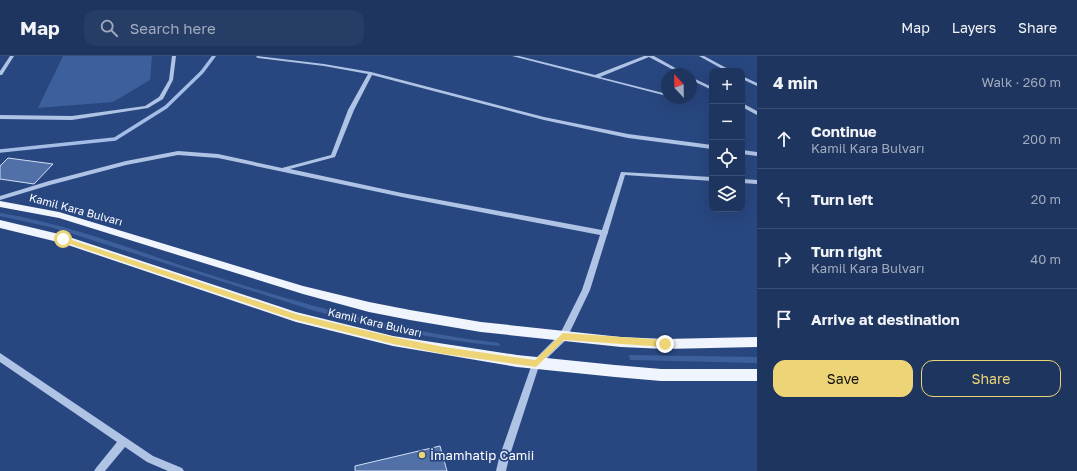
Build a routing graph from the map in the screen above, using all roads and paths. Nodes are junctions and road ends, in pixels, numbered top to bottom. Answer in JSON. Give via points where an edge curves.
{"nodes":[{"id":1,"x":12,"y":56,"type":"edge"},
{"id":2,"x":174,"y":56,"type":"edge"},
{"id":3,"x":514,"y":56,"type":"edge"},
{"id":4,"x":648,"y":56,"type":"edge"},
{"id":5,"x":651,"y":56,"type":"edge"},
{"id":6,"x":701,"y":56,"type":"edge"},
{"id":7,"x":258,"y":57,"type":"edge"},
{"id":8,"x":673,"y":68,"type":"edge"},
{"id":9,"x":724,"y":68,"type":"edge"},
{"id":10,"x":371,"y":73,"type":"junction"},
{"id":11,"x":0,"y":74,"type":"edge"},
{"id":12,"x":594,"y":77,"type":"junction"},
{"id":13,"x":745,"y":79,"type":"edge"},
{"id":14,"x":697,"y":81,"type":"edge"},
{"id":15,"x":757,"y":85,"type":"edge"},
{"id":16,"x":709,"y":87,"type":"edge"},
{"id":17,"x":661,"y":94,"type":"edge"},
{"id":18,"x":745,"y":107,"type":"edge"},
{"id":19,"x":757,"y":113,"type":"edge"},
{"id":20,"x":0,"y":117,"type":"edge"},
{"id":21,"x":709,"y":148,"type":"edge"},
{"id":22,"x":745,"y":152,"type":"edge"},
{"id":23,"x":757,"y":154,"type":"edge"},
{"id":24,"x":282,"y":170,"type":"junction"},
{"id":25,"x":709,"y":179,"type":"edge"},
{"id":26,"x":745,"y":181,"type":"edge"},
{"id":27,"x":757,"y":182,"type":"edge"},
{"id":28,"x":0,"y":198,"type":"edge"},
{"id":29,"x":0,"y":204,"type":"edge"},
{"id":30,"x":0,"y":224,"type":"edge"},
{"id":31,"x":605,"y":233,"type":"junction"},
{"id":32,"x":563,"y":337,"type":"junction"},
{"id":33,"x":757,"y":342,"type":"edge"},
{"id":34,"x":0,"y":357,"type":"edge"},
{"id":35,"x":536,"y":364,"type":"junction"},
{"id":36,"x":757,"y":375,"type":"edge"},
{"id":37,"x":124,"y":441,"type":"junction"},
{"id":38,"x":99,"y":471,"type":"edge"},
{"id":39,"x":179,"y":471,"type":"edge"},
{"id":40,"x":501,"y":471,"type":"edge"}],
"edges":[{"from":1,"to":11,"type":"street"},
{"from":2,"to":20,"type":"street","via":[[171,80],[161,98],[146,107],[72,118]]},
{"from":3,"to":12,"type":"street"},
{"from":4,"to":12,"type":"street"},
{"from":5,"to":8,"type":"street"},
{"from":6,"to":9,"type":"street"},
{"from":7,"to":10,"type":"street"},
{"from":10,"to":21,"type":"street","via":[[544,118],[628,136]]},
{"from":10,"to":24,"type":"street","via":[[351,110],[334,156]]},
{"from":12,"to":17,"type":"street"},
{"from":13,"to":15,"type":"street"},
{"from":14,"to":16,"type":"street"},
{"from":18,"to":19,"type":"street"},
{"from":22,"to":23,"type":"street"},
{"from":24,"to":28,"type":"street","via":[[218,156],[178,153],[118,165]]},
{"from":24,"to":31,"type":"street"},
{"from":25,"to":31,"type":"street","via":[[623,173]]},
{"from":26,"to":27,"type":"street"},
{"from":29,"to":32,"type":"main road","name":"Kamil Kara Bulvarı","via":[[80,221],[303,290],[369,307],[475,326]]},
{"from":30,"to":35,"type":"main road","name":"Kamil Kara Bulvarı","via":[[63,239],[317,322],[444,350]]},
{"from":31,"to":32,"type":"street","via":[[586,290]]},
{"from":32,"to":33,"type":"main road","name":"Kamil Kara Bulvarı","via":[[665,344]]},
{"from":32,"to":35,"type":"street"},
{"from":34,"to":37,"type":"street"},
{"from":35,"to":36,"type":"main road","name":"Kamil Kara Bulvarı","via":[[661,375]]},
{"from":35,"to":40,"type":"street"},
{"from":37,"to":38,"type":"street"},
{"from":37,"to":39,"type":"street","via":[[150,459]]}]}
